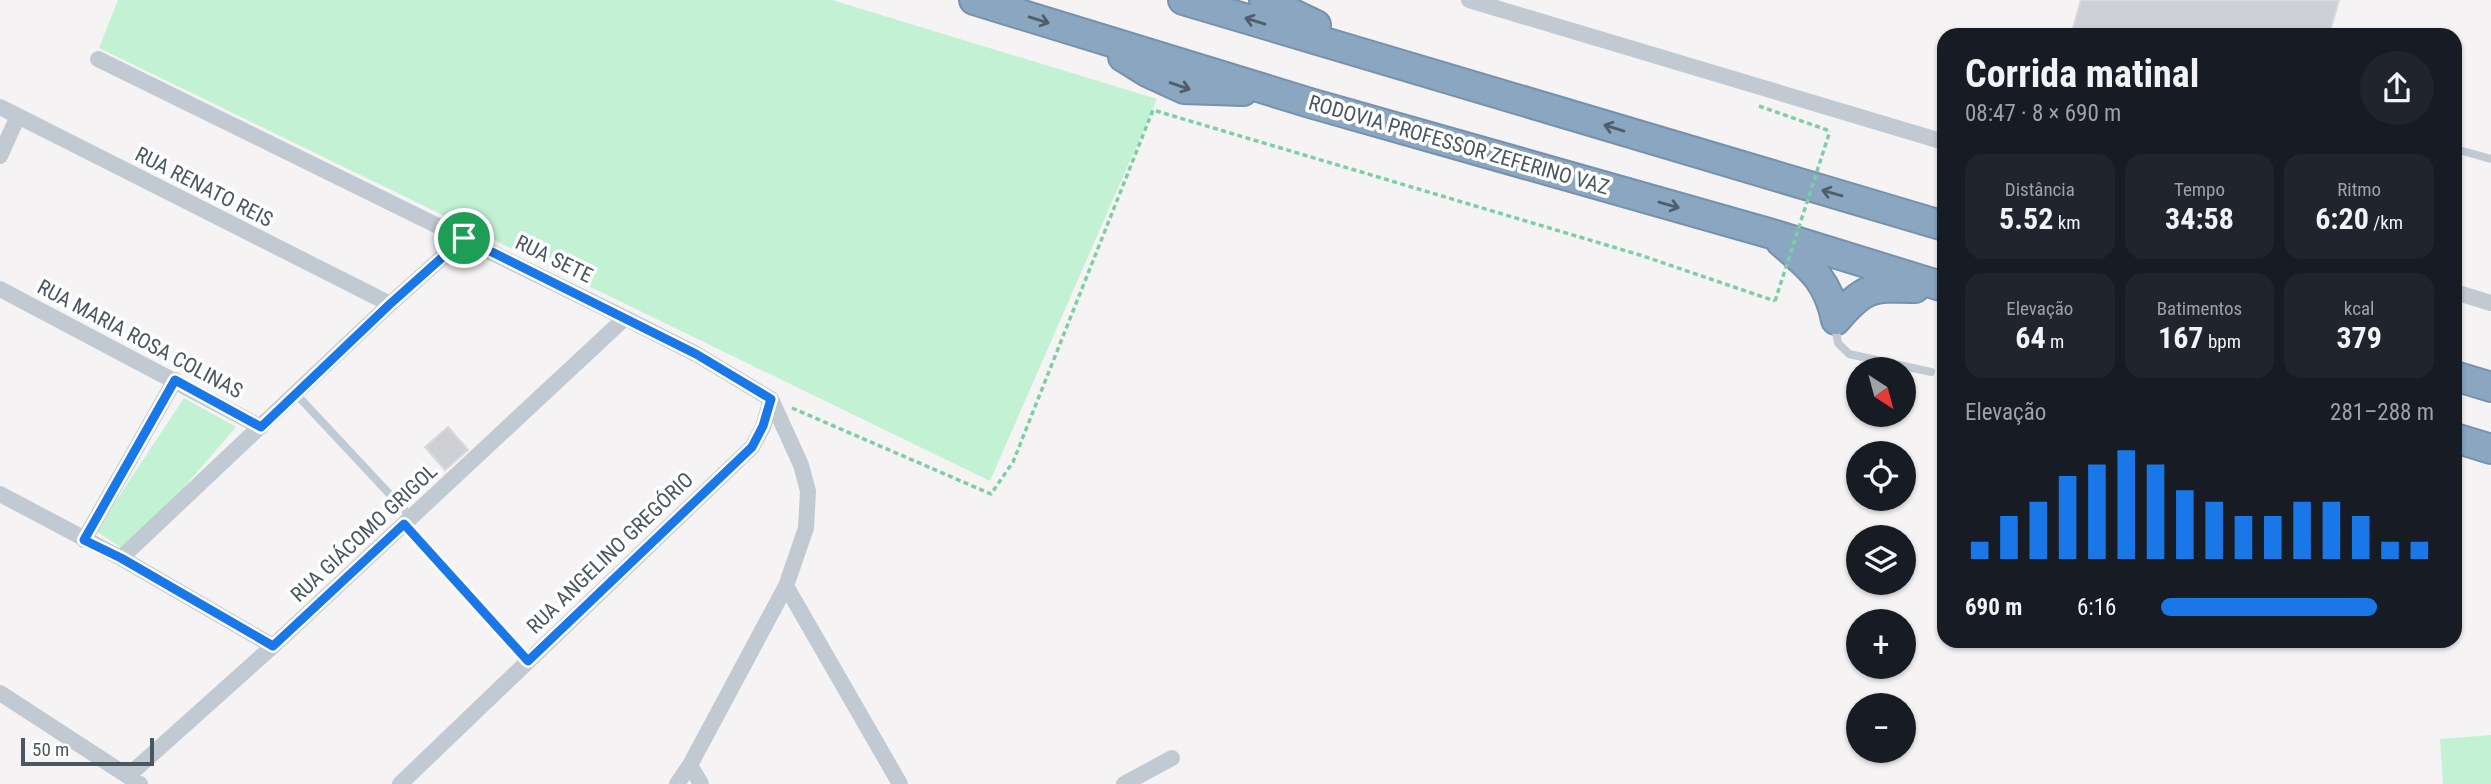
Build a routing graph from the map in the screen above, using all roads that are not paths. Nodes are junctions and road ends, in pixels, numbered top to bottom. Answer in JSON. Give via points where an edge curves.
{"nodes":[{"id":1,"x":974,"y":0,"type":"edge"},
{"id":2,"x":1183,"y":0,"type":"edge"},
{"id":3,"x":1264,"y":0,"type":"edge"},
{"id":4,"x":1476,"y":1,"type":"edge"},
{"id":5,"x":98,"y":59,"type":"dead end"},
{"id":6,"x":1394,"y":62,"type":"junction"},
{"id":7,"x":0,"y":107,"type":"edge"},
{"id":8,"x":18,"y":116,"type":"junction"},
{"id":9,"x":1937,"y":140,"type":"edge"},
{"id":10,"x":2462,"y":151,"type":"edge"},
{"id":11,"x":0,"y":156,"type":"edge"},
{"id":12,"x":2491,"y":159,"type":"edge"},
{"id":13,"x":1877,"y":206,"type":"junction"},
{"id":14,"x":1937,"y":216,"type":"edge"},
{"id":15,"x":1937,"y":224,"type":"edge"},
{"id":16,"x":1772,"y":234,"type":"junction"},
{"id":17,"x":464,"y":238,"type":"junction"},
{"id":18,"x":1937,"y":286,"type":"edge"},
{"id":19,"x":1937,"y":288,"type":"edge"},
{"id":20,"x":0,"y":289,"type":"edge"},
{"id":21,"x":2462,"y":294,"type":"edge"},
{"id":22,"x":2491,"y":303,"type":"edge"},
{"id":23,"x":390,"y":304,"type":"junction"},
{"id":24,"x":625,"y":318,"type":"junction"},
{"id":25,"x":1836,"y":320,"type":"junction"},
{"id":26,"x":1931,"y":373,"type":"dead end"},
{"id":27,"x":175,"y":380,"type":"junction"},
{"id":28,"x":296,"y":394,"type":"junction"},
{"id":29,"x":771,"y":399,"type":"junction"},
{"id":30,"x":261,"y":427,"type":"junction"},
{"id":31,"x":2462,"y":440,"type":"edge"},
{"id":32,"x":2491,"y":449,"type":"edge"},
{"id":33,"x":0,"y":494,"type":"edge"},
{"id":34,"x":408,"y":521,"type":"junction"},
{"id":35,"x":84,"y":540,"type":"junction"},
{"id":36,"x":121,"y":558,"type":"junction"},
{"id":37,"x":786,"y":586,"type":"junction"},
{"id":38,"x":273,"y":646,"type":"junction"},
{"id":39,"x":528,"y":661,"type":"junction"},
{"id":40,"x":0,"y":693,"type":"edge"},
{"id":41,"x":1171,"y":758,"type":"dead end"},
{"id":42,"x":690,"y":765,"type":"junction"},
{"id":43,"x":135,"y":780,"type":"edge"},
{"id":44,"x":400,"y":784,"type":"edge"},
{"id":45,"x":677,"y":784,"type":"edge"},
{"id":46,"x":701,"y":784,"type":"edge"},
{"id":47,"x":900,"y":784,"type":"edge"},
{"id":48,"x":1124,"y":784,"type":"edge"}],
"edges":[{"from":1,"to":16,"type":"highway","name":"RODOVIA PROFESSOR ZEFERINO VAZ","one_way":true,"via":[[1297,99]]},
{"from":6,"to":2,"type":"highway","one_way":true},
{"from":3,"to":6,"type":"highway"},
{"from":4,"to":9,"type":"street"},
{"from":5,"to":17,"type":"street","name":"RUA SETE"},
{"from":13,"to":6,"type":"highway","one_way":true},
{"from":7,"to":8,"type":"street","name":"RUA RENATO REIS"},
{"from":8,"to":11,"type":"street"},
{"from":8,"to":23,"type":"street","name":"RUA RENATO REIS"},
{"from":10,"to":12,"type":"lane"},
{"from":13,"to":14,"type":"highway"},
{"from":13,"to":15,"type":"highway"},
{"from":16,"to":18,"type":"highway","name":"RODOVIA PROFESSOR ZEFERINO VAZ"},
{"from":16,"to":25,"type":"highway","via":[[1825,284]]},
{"from":17,"to":23,"type":"street"},
{"from":17,"to":24,"type":"street","name":"RUA SETE"},
{"from":19,"to":25,"type":"highway","via":[[1884,286],[1865,291]]},
{"from":20,"to":27,"type":"street","name":"RUA MARIA ROSA COLINAS"},
{"from":21,"to":22,"type":"street"},
{"from":23,"to":28,"type":"street"},
{"from":24,"to":29,"type":"street","name":"RUA SETE"},
{"from":24,"to":34,"type":"street","name":"RUA GIÁCOMO GRIGOL"},
{"from":25,"to":26,"type":"lane","via":[[1838,343],[1849,354]]},
{"from":27,"to":30,"type":"street","name":"RUA MARIA ROSA COLINAS"},
{"from":27,"to":35,"type":"street"},
{"from":28,"to":30,"type":"street"},
{"from":28,"to":34,"type":"lane"},
{"from":29,"to":37,"type":"street","via":[[801,465],[807,491],[806,527]]},
{"from":29,"to":39,"type":"street","name":"RUA ANGELINO GREGÓRIO","via":[[752,447]]},
{"from":30,"to":36,"type":"street"},
{"from":31,"to":32,"type":"highway"},
{"from":33,"to":35,"type":"street"},
{"from":34,"to":38,"type":"street","name":"RUA GIÁCOMO GRIGOL"},
{"from":34,"to":39,"type":"lane"},
{"from":35,"to":36,"type":"street"},
{"from":36,"to":38,"type":"street"},
{"from":37,"to":42,"type":"street"},
{"from":37,"to":47,"type":"street"},
{"from":38,"to":43,"type":"street","name":"RUA GIÁCOMO GRIGOL"},
{"from":39,"to":44,"type":"street","name":"RUA ANGELINO GREGÓRIO"},
{"from":40,"to":43,"type":"street"},
{"from":41,"to":48,"type":"street"},
{"from":42,"to":45,"type":"street"},
{"from":42,"to":46,"type":"street"}]}
